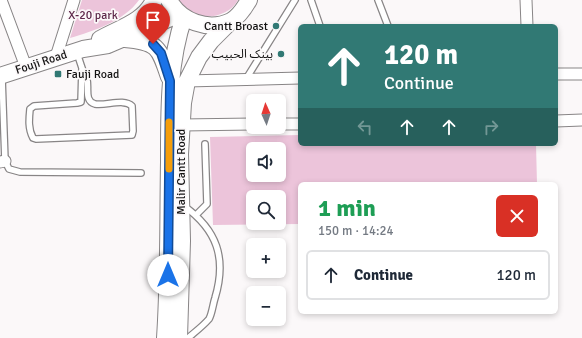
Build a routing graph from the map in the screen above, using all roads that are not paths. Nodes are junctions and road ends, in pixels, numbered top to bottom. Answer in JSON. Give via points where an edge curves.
{"nodes":[{"id":1,"x":2,"y":0,"type":"edge"},
{"id":2,"x":74,"y":0,"type":"edge"},
{"id":3,"x":154,"y":0,"type":"edge"},
{"id":4,"x":169,"y":0,"type":"edge"},
{"id":5,"x":249,"y":0,"type":"edge"},
{"id":6,"x":295,"y":0,"type":"edge"},
{"id":7,"x":311,"y":0,"type":"edge"},
{"id":8,"x":378,"y":0,"type":"edge"},
{"id":9,"x":526,"y":0,"type":"edge"},
{"id":10,"x":182,"y":16,"type":"junction"},
{"id":11,"x":231,"y":21,"type":"junction"},
{"id":12,"x":319,"y":24,"type":"edge"},
{"id":13,"x":387,"y":24,"type":"edge"},
{"id":14,"x":527,"y":24,"type":"edge"},
{"id":15,"x":125,"y":39,"type":"junction"},
{"id":16,"x":79,"y":50,"type":"junction"},
{"id":17,"x":56,"y":57,"type":"junction"},
{"id":18,"x":26,"y":67,"type":"junction"},
{"id":19,"x":82,"y":68,"type":"junction"},
{"id":20,"x":558,"y":74,"type":"edge"},
{"id":21,"x":582,"y":74,"type":"edge"},
{"id":22,"x":1,"y":75,"type":"edge"},
{"id":23,"x":298,"y":78,"type":"edge"},
{"id":24,"x":246,"y":79,"type":"junction"},
{"id":25,"x":170,"y":81,"type":"junction"},
{"id":26,"x":187,"y":81,"type":"junction"},
{"id":27,"x":582,"y":120,"type":"edge"},
{"id":28,"x":558,"y":121,"type":"edge"},
{"id":29,"x":246,"y":124,"type":"edge"},
{"id":30,"x":286,"y":124,"type":"edge"},
{"id":31,"x":298,"y":124,"type":"edge"},
{"id":32,"x":182,"y":125,"type":"junction"},
{"id":33,"x":205,"y":144,"type":"dead end"},
{"id":34,"x":3,"y":162,"type":"edge"},
{"id":35,"x":141,"y":173,"type":"dead end"},
{"id":36,"x":181,"y":204,"type":"junction"},
{"id":37,"x":196,"y":215,"type":"junction"},
{"id":38,"x":165,"y":338,"type":"edge"},
{"id":39,"x":179,"y":338,"type":"edge"},
{"id":40,"x":188,"y":338,"type":"edge"}],
"edges":[{"from":1,"to":18,"type":"street"},
{"from":2,"to":17,"type":"street"},
{"from":3,"to":16,"type":"main road","name":"Fouji Road","via":[[152,6],[138,20]]},
{"from":4,"to":10,"type":"main road"},
{"from":5,"to":11,"type":"main road","name":"Malir Cantt Road","via":[[246,7]]},
{"from":6,"to":24,"type":"lane"},
{"from":7,"to":12,"type":"lane"},
{"from":8,"to":13,"type":"lane"},
{"from":9,"to":14,"type":"street"},
{"from":10,"to":11,"type":"main road","via":[[194,23],[206,25]]},
{"from":10,"to":15,"type":"main road","name":"Fouji Road"},
{"from":10,"to":25,"type":"main road","name":"Malir Cantt Road"},
{"from":11,"to":26,"type":"main road","name":"Malir Cantt Road","via":[[211,41]]},
{"from":15,"to":16,"type":"main road","name":"Fouji Road"},
{"from":15,"to":25,"type":"main road","via":[[153,44],[161,53]]},
{"from":16,"to":17,"type":"main road","name":"Fouji Road"},
{"from":16,"to":19,"type":"lane"},
{"from":17,"to":18,"type":"main road","name":"Fouji Road"},
{"from":18,"to":22,"type":"main road","name":"Fouji Road"},
{"from":19,"to":19,"type":"lane","via":[[81,102],[34,106],[30,109],[30,132],[33,138],[132,135],[132,106],[125,103],[90,102],[87,79]]},
{"from":20,"to":21,"type":"street"},
{"from":22,"to":34,"type":"lane"},
{"from":23,"to":24,"type":"street"},
{"from":24,"to":26,"type":"street"},
{"from":25,"to":38,"type":"main road","name":"Malir Cantt Road"},
{"from":26,"to":32,"type":"main road","name":"Malir Cantt Road"},
{"from":27,"to":28,"type":"street"},
{"from":29,"to":32,"type":"street"},
{"from":30,"to":31,"type":"street"},
{"from":32,"to":36,"type":"main road","name":"Malir Cantt Road"},
{"from":33,"to":37,"type":"lane","via":[[207,204]]},
{"from":34,"to":35,"type":"lane","via":[[9,169],[20,172]]},
{"from":36,"to":37,"type":"lane"},
{"from":36,"to":39,"type":"main road","name":"Malir Cantt Road"},
{"from":37,"to":40,"type":"lane","via":[[218,244],[220,264],[218,289],[209,318]]}]}
